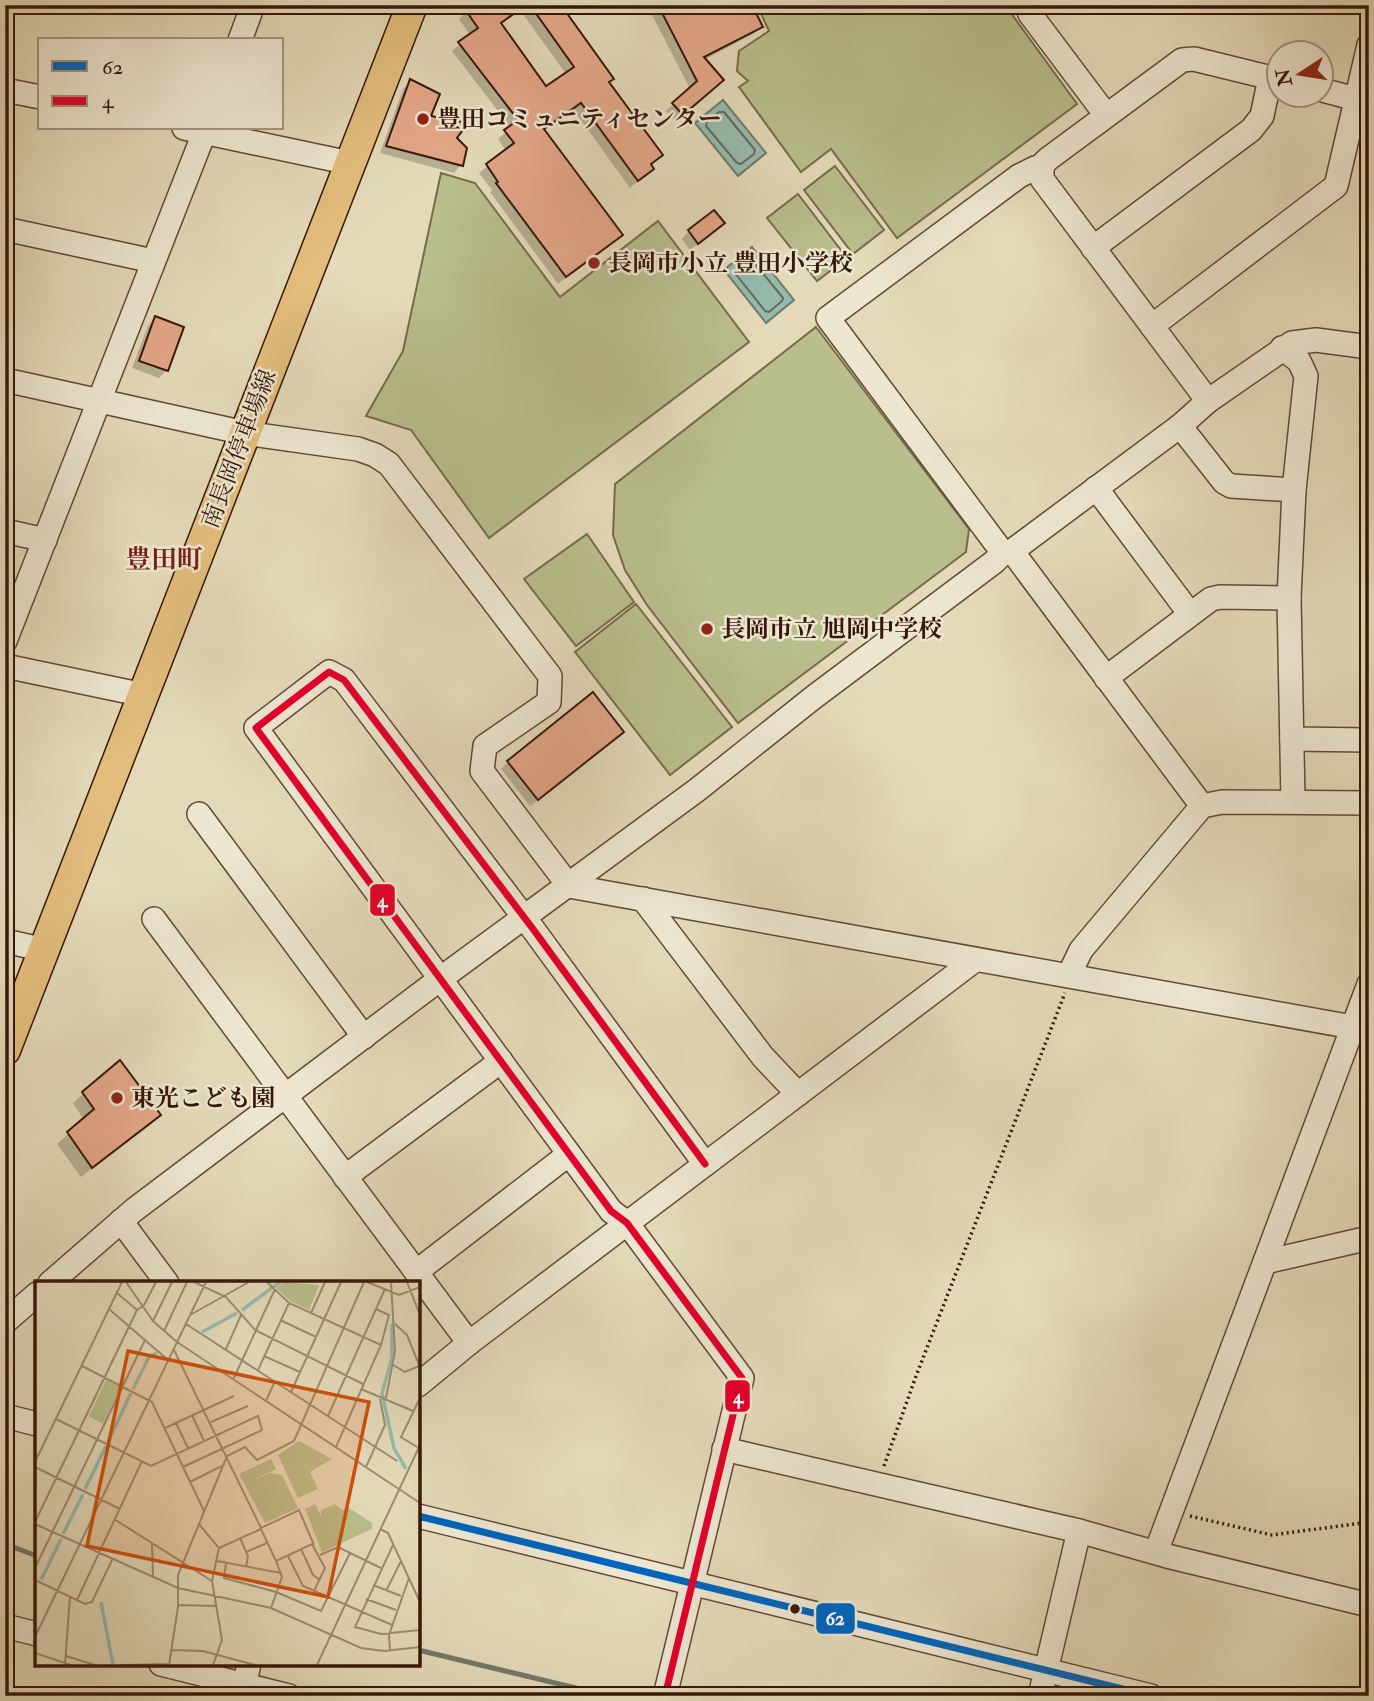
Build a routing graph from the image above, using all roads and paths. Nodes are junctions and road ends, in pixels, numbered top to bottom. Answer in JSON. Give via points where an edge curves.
{"nodes":[{"id":1,"x":253,"y":5,"type":"edge"},
{"id":2,"x":412,"y":5,"type":"edge"},
{"id":3,"x":1027,"y":5,"type":"edge"},
{"id":4,"x":241,"y":38,"type":"edge"},
{"id":5,"x":1369,"y":46,"type":"edge"},
{"id":6,"x":1266,"y":77,"type":"edge"},
{"id":7,"x":5,"y":90,"type":"edge"},
{"id":8,"x":1336,"y":94,"type":"edge"},
{"id":9,"x":38,"y":97,"type":"edge"},
{"id":10,"x":1356,"y":99,"type":"junction"},
{"id":11,"x":1266,"y":105,"type":"edge"},
{"id":12,"x":1106,"y":115,"type":"junction"},
{"id":13,"x":198,"y":130,"type":"edge"},
{"id":14,"x":202,"y":130,"type":"edge"},
{"id":15,"x":350,"y":163,"type":"junction"},
{"id":16,"x":1041,"y":169,"type":"junction"},
{"id":17,"x":5,"y":229,"type":"edge"},
{"id":18,"x":1093,"y":248,"type":"junction"},
{"id":19,"x":153,"y":261,"type":"junction"},
{"id":20,"x":1152,"y":326,"type":"junction"},
{"id":21,"x":1369,"y":347,"type":"edge"},
{"id":22,"x":1282,"y":348,"type":"junction"},
{"id":23,"x":5,"y":380,"type":"edge"},
{"id":24,"x":100,"y":401,"type":"junction"},
{"id":25,"x":1208,"y":401,"type":"junction"},
{"id":26,"x":1180,"y":426,"type":"junction"},
{"id":27,"x":245,"y":433,"type":"junction"},
{"id":28,"x":1096,"y":488,"type":"junction"},
{"id":29,"x":1294,"y":490,"type":"junction"},
{"id":30,"x":5,"y":531,"type":"edge"},
{"id":31,"x":45,"y":540,"type":"junction"},
{"id":32,"x":1007,"y":552,"type":"junction"},
{"id":33,"x":1289,"y":598,"type":"junction"},
{"id":34,"x":1190,"y":614,"type":"junction"},
{"id":35,"x":5,"y":642,"type":"edge"},
{"id":36,"x":5,"y":666,"type":"edge"},
{"id":37,"x":1106,"y":678,"type":"junction"},
{"id":38,"x":144,"y":695,"type":"junction"},
{"id":39,"x":1292,"y":739,"type":"junction"},
{"id":40,"x":1369,"y":740,"type":"edge"},
{"id":41,"x":1293,"y":801,"type":"junction"},
{"id":42,"x":1369,"y":803,"type":"edge"},
{"id":43,"x":1202,"y":806,"type":"junction"},
{"id":44,"x":198,"y":814,"type":"dead end"},
{"id":45,"x":569,"y":886,"type":"junction"},
{"id":46,"x":643,"y":899,"type":"junction"},
{"id":47,"x":154,"y":919,"type":"dead end"},
{"id":48,"x":523,"y":919,"type":"junction"},
{"id":49,"x":5,"y":941,"type":"edge"},
{"id":50,"x":45,"y":950,"type":"junction"},
{"id":51,"x":975,"y":960,"type":"junction"},
{"id":52,"x":1069,"y":975,"type":"junction"},
{"id":53,"x":440,"y":979,"type":"junction"},
{"id":54,"x":1369,"y":984,"type":"edge"},
{"id":55,"x":1361,"y":1029,"type":"edge"},
{"id":56,"x":364,"y":1037,"type":"junction"},
{"id":57,"x":5,"y":1050,"type":"edge"},
{"id":58,"x":501,"y":1061,"type":"junction"},
{"id":59,"x":798,"y":1094,"type":"junction"},
{"id":60,"x":285,"y":1097,"type":"junction"},
{"id":61,"x":569,"y":1154,"type":"junction"},
{"id":62,"x":705,"y":1164,"type":"junction"},
{"id":63,"x":345,"y":1177,"type":"junction"},
{"id":64,"x":121,"y":1222,"type":"junction"},
{"id":65,"x":627,"y":1223,"type":"junction"},
{"id":66,"x":1369,"y":1238,"type":"edge"},
{"id":67,"x":1265,"y":1262,"type":"junction"},
{"id":68,"x":416,"y":1272,"type":"junction"},
{"id":69,"x":52,"y":1281,"type":"edge"},
{"id":70,"x":165,"y":1281,"type":"edge"},
{"id":71,"x":35,"y":1296,"type":"edge"},
{"id":72,"x":5,"y":1322,"type":"edge"},
{"id":73,"x":469,"y":1343,"type":"junction"},
{"id":74,"x":420,"y":1383,"type":"edge"},
{"id":75,"x":6,"y":1418,"type":"edge"},
{"id":76,"x":35,"y":1424,"type":"edge"},
{"id":77,"x":724,"y":1449,"type":"junction"},
{"id":78,"x":877,"y":1485,"type":"junction"},
{"id":79,"x":1171,"y":1511,"type":"junction"},
{"id":80,"x":420,"y":1516,"type":"edge"},
{"id":81,"x":1369,"y":1522,"type":"edge"},
{"id":82,"x":1079,"y":1531,"type":"junction"},
{"id":83,"x":1156,"y":1552,"type":"junction"},
{"id":84,"x":692,"y":1583,"type":"junction"},
{"id":85,"x":1369,"y":1605,"type":"edge"},
{"id":86,"x":5,"y":1626,"type":"edge"},
{"id":87,"x":35,"y":1634,"type":"edge"},
{"id":88,"x":170,"y":1666,"type":"edge"},
{"id":89,"x":1046,"y":1670,"type":"junction"},
{"id":90,"x":245,"y":1682,"type":"edge"},
{"id":91,"x":289,"y":1696,"type":"edge"},
{"id":92,"x":664,"y":1696,"type":"edge"},
{"id":93,"x":1040,"y":1696,"type":"edge"},
{"id":94,"x":1151,"y":1696,"type":"edge"}],
"edges":[{"from":1,"to":4,"type":"street"},
{"from":2,"to":15,"type":"main road","name":"南長岡停車場線"},
{"from":3,"to":12,"type":"street"},
{"from":5,"to":10,"type":"street"},
{"from":6,"to":12,"type":"street","via":[[1182,60]]},
{"from":7,"to":9,"type":"street"},
{"from":8,"to":10,"type":"street"},
{"from":10,"to":20,"type":"street","via":[[1336,186]]},
{"from":11,"to":18,"type":"street","via":[[1251,130]]},
{"from":12,"to":16,"type":"street"},
{"from":13,"to":19,"type":"street"},
{"from":14,"to":15,"type":"street"},
{"from":15,"to":27,"type":"main road","name":"南長岡停車場線"},
{"from":16,"to":18,"type":"street","via":[[1042,179]]},
{"from":16,"to":32,"type":"street","via":[[1019,176],[828,318]]},
{"from":17,"to":19,"type":"street"},
{"from":18,"to":20,"type":"street"},
{"from":19,"to":24,"type":"street"},
{"from":20,"to":25,"type":"street"},
{"from":21,"to":22,"type":"street","via":[[1316,340]]},
{"from":22,"to":25,"type":"street"},
{"from":22,"to":29,"type":"street","via":[[1300,361],[1306,376]]},
{"from":23,"to":24,"type":"street"},
{"from":24,"to":27,"type":"street"},
{"from":24,"to":31,"type":"street"},
{"from":25,"to":26,"type":"street"},
{"from":26,"to":28,"type":"street"},
{"from":26,"to":29,"type":"street","via":[[1231,486]]},
{"from":27,"to":38,"type":"main road","name":"南長岡停車場線"},
{"from":27,"to":45,"type":"street","via":[[358,449],[389,464],[551,676],[549,702],[485,746],[482,771]]},
{"from":28,"to":32,"type":"street"},
{"from":28,"to":34,"type":"street"},
{"from":29,"to":33,"type":"street"},
{"from":30,"to":31,"type":"street"},
{"from":31,"to":35,"type":"street"},
{"from":32,"to":37,"type":"street"},
{"from":32,"to":45,"type":"street"},
{"from":33,"to":34,"type":"street","via":[[1220,597]]},
{"from":33,"to":39,"type":"street"},
{"from":34,"to":37,"type":"street"},
{"from":36,"to":38,"type":"street"},
{"from":37,"to":43,"type":"street"},
{"from":38,"to":50,"type":"main road","name":"南長岡停車場線"},
{"from":39,"to":40,"type":"street"},
{"from":39,"to":41,"type":"street"},
{"from":41,"to":42,"type":"street"},
{"from":41,"to":43,"type":"street"},
{"from":43,"to":52,"type":"street","via":[[1081,950]]},
{"from":44,"to":56,"type":"street"},
{"from":45,"to":46,"type":"street"},
{"from":45,"to":48,"type":"street"},
{"from":46,"to":51,"type":"street"},
{"from":46,"to":59,"type":"street","via":[[763,1057]]},
{"from":47,"to":60,"type":"street"},
{"from":48,"to":53,"type":"street"},
{"from":48,"to":53,"type":"street","via":[[344,680],[330,672],[256,728]]},
{"from":48,"to":62,"type":"street"},
{"from":49,"to":50,"type":"street"},
{"from":50,"to":57,"type":"main road","name":"南長岡停車場線"},
{"from":51,"to":52,"type":"street"},
{"from":51,"to":59,"type":"street"},
{"from":52,"to":55,"type":"street"},
{"from":52,"to":78,"type":"path"},
{"from":53,"to":56,"type":"street"},
{"from":53,"to":58,"type":"street"},
{"from":54,"to":55,"type":"street"},
{"from":55,"to":67,"type":"street"},
{"from":56,"to":60,"type":"street"},
{"from":58,"to":61,"type":"street"},
{"from":58,"to":63,"type":"street"},
{"from":59,"to":62,"type":"street"},
{"from":60,"to":63,"type":"street"},
{"from":60,"to":64,"type":"street"},
{"from":61,"to":65,"type":"street","via":[[611,1211]]},
{"from":61,"to":68,"type":"street"},
{"from":62,"to":65,"type":"street"},
{"from":63,"to":68,"type":"street"},
{"from":64,"to":69,"type":"street"},
{"from":64,"to":70,"type":"street"},
{"from":65,"to":73,"type":"street"},
{"from":65,"to":77,"type":"street","via":[[742,1378]]},
{"from":66,"to":67,"type":"street"},
{"from":67,"to":79,"type":"street"},
{"from":68,"to":73,"type":"street"},
{"from":71,"to":72,"type":"street"},
{"from":73,"to":74,"type":"street"},
{"from":75,"to":76,"type":"street"},
{"from":77,"to":78,"type":"street"},
{"from":77,"to":84,"type":"street"},
{"from":78,"to":82,"type":"street"},
{"from":79,"to":81,"type":"path","via":[[1272,1535]]},
{"from":79,"to":83,"type":"street"},
{"from":80,"to":84,"type":"street"},
{"from":82,"to":83,"type":"street"},
{"from":82,"to":89,"type":"street"},
{"from":83,"to":85,"type":"street"},
{"from":84,"to":89,"type":"street"},
{"from":84,"to":92,"type":"street"},
{"from":86,"to":87,"type":"street"},
{"from":88,"to":90,"type":"street"},
{"from":89,"to":93,"type":"street"},
{"from":89,"to":94,"type":"street"},
{"from":90,"to":91,"type":"street"}]}
